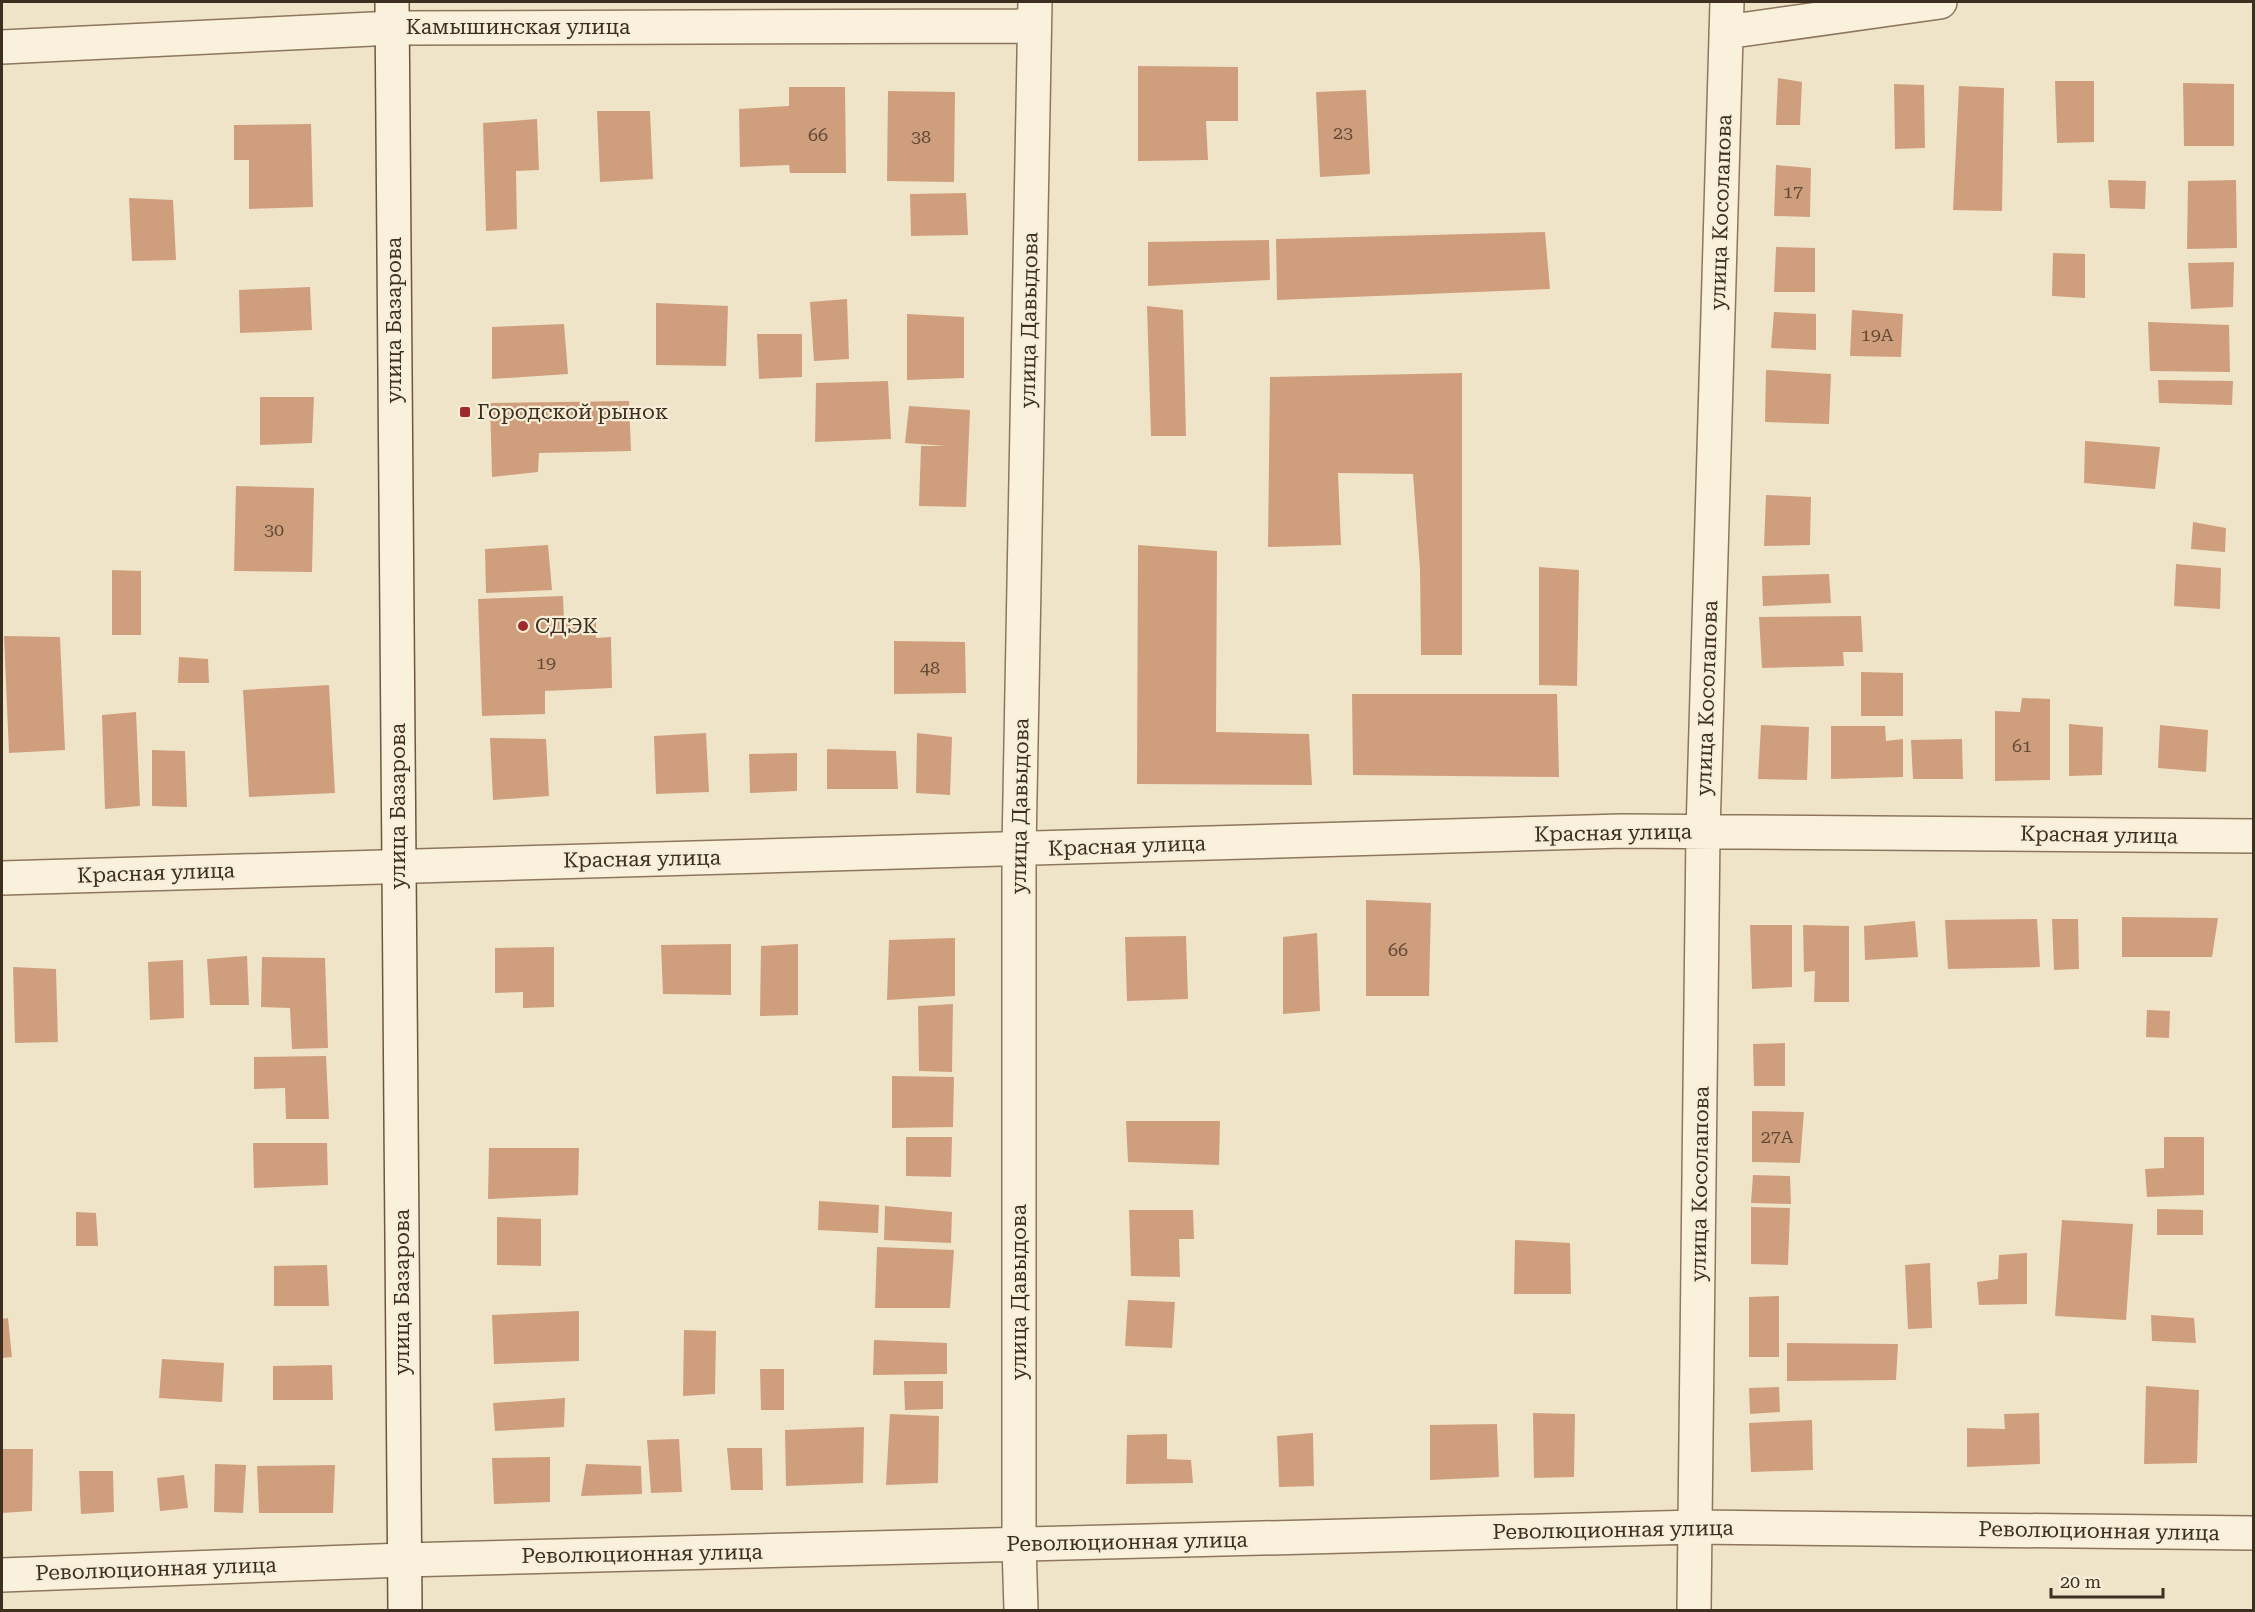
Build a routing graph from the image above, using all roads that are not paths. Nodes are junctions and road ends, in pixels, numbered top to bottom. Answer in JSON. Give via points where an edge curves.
{"nodes":[{"id":1,"x":1940,"y":2,"type":"edge"},
{"id":2,"x":1034,"y":14,"type":"edge"},
{"id":3,"x":392,"y":15,"type":"edge"},
{"id":4,"x":1726,"y":17,"type":"edge"},
{"id":5,"x":2,"y":47,"type":"edge"},
{"id":6,"x":1704,"y":832,"type":"junction"},
{"id":7,"x":2253,"y":836,"type":"edge"},
{"id":8,"x":1019,"y":849,"type":"junction"},
{"id":9,"x":399,"y":865,"type":"junction"},
{"id":10,"x":2,"y":878,"type":"edge"},
{"id":11,"x":1696,"y":1527,"type":"junction"},
{"id":12,"x":2253,"y":1533,"type":"edge"},
{"id":13,"x":1019,"y":1545,"type":"junction"},
{"id":14,"x":404,"y":1560,"type":"junction"},
{"id":15,"x":2,"y":1575,"type":"edge"},
{"id":16,"x":405,"y":1611,"type":"edge"},
{"id":17,"x":1021,"y":1611,"type":"edge"},
{"id":18,"x":1694,"y":1611,"type":"edge"}],
"edges":[{"from":1,"to":4,"type":"street"},
{"from":2,"to":3,"type":"street","name":"Камышинская улица"},
{"from":2,"to":8,"type":"street","name":"улица Давыдова"},
{"from":3,"to":5,"type":"street","name":"Камышинская улица"},
{"from":3,"to":9,"type":"street","name":"улица Базарова"},
{"from":4,"to":6,"type":"street","name":"улица Косолапова"},
{"from":6,"to":7,"type":"street","name":"Красная улица"},
{"from":6,"to":8,"type":"street","name":"Красная улица","via":[[1623,831]]},
{"from":6,"to":11,"type":"street","name":"улица Косолапова"},
{"from":8,"to":9,"type":"street","name":"Красная улица"},
{"from":8,"to":13,"type":"street","name":"улица Давыдова"},
{"from":9,"to":10,"type":"street","name":"Красная улица"},
{"from":9,"to":14,"type":"street","name":"улица Базарова"},
{"from":11,"to":12,"type":"street","name":"Революционная улица"},
{"from":11,"to":13,"type":"street","name":"Революционная улица"},
{"from":11,"to":18,"type":"street","name":"улица Косолапова"},
{"from":13,"to":14,"type":"street","name":"Революционная улица"},
{"from":13,"to":17,"type":"street","name":"улица Давыдова"},
{"from":14,"to":15,"type":"street","name":"Революционная улица"},
{"from":14,"to":16,"type":"street","name":"улица Базарова"}]}
